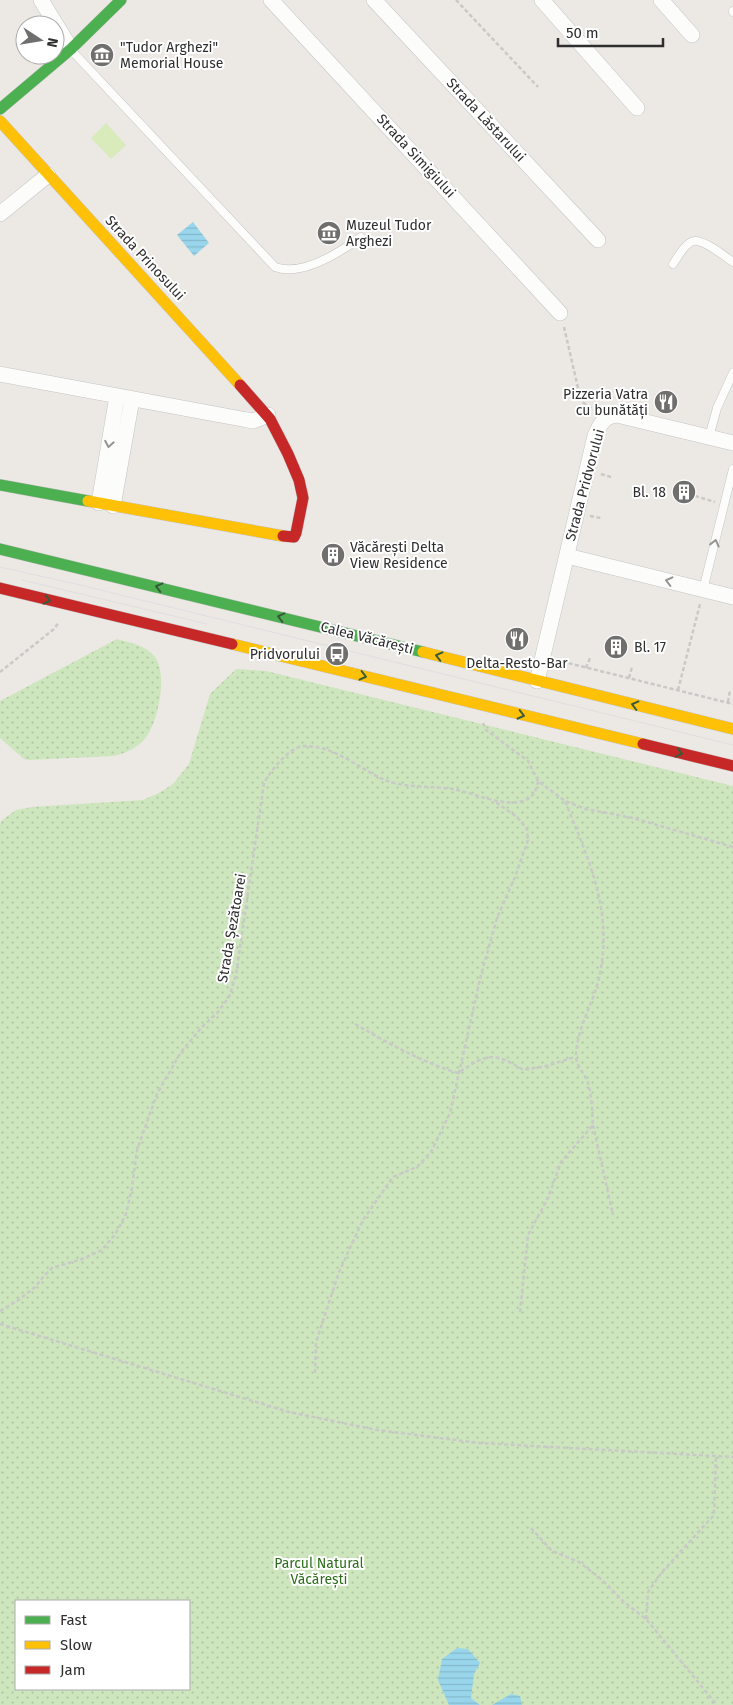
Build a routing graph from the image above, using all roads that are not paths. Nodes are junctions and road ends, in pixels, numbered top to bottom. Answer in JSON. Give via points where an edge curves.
{"nodes":[{"id":1,"x":41,"y":0,"type":"edge"},
{"id":2,"x":122,"y":0,"type":"edge"},
{"id":3,"x":271,"y":0,"type":"edge"},
{"id":4,"x":374,"y":0,"type":"edge"},
{"id":5,"x":542,"y":0,"type":"edge"},
{"id":6,"x":661,"y":0,"type":"edge"},
{"id":7,"x":692,"y":35,"type":"dead end"},
{"id":8,"x":71,"y":49,"type":"junction"},
{"id":9,"x":638,"y":108,"type":"dead end"},
{"id":10,"x":0,"y":109,"type":"edge"},
{"id":11,"x":0,"y":120,"type":"edge"},
{"id":12,"x":48,"y":175,"type":"junction"},
{"id":13,"x":0,"y":214,"type":"edge"},
{"id":14,"x":361,"y":238,"type":"dead end"},
{"id":15,"x":598,"y":240,"type":"dead end"},
{"id":16,"x":733,"y":262,"type":"edge"},
{"id":17,"x":673,"y":264,"type":"dead end"},
{"id":18,"x":560,"y":313,"type":"road end"},
{"id":19,"x":733,"y":373,"type":"edge"},
{"id":20,"x":0,"y":374,"type":"edge"},
{"id":21,"x":125,"y":397,"type":"junction"},
{"id":22,"x":268,"y":415,"type":"junction"},
{"id":23,"x":708,"y":437,"type":"junction"},
{"id":24,"x":733,"y":444,"type":"edge"},
{"id":25,"x":733,"y":469,"type":"edge"},
{"id":26,"x":0,"y":485,"type":"edge"},
{"id":27,"x":20,"y":489,"type":"junction"},
{"id":28,"x":0,"y":490,"type":"edge"},
{"id":29,"x":106,"y":504,"type":"junction"},
{"id":30,"x":0,"y":549,"type":"edge"},
{"id":31,"x":567,"y":556,"type":"junction"},
{"id":32,"x":0,"y":588,"type":"edge"},
{"id":33,"x":703,"y":590,"type":"junction"},
{"id":34,"x":733,"y":597,"type":"edge"},
{"id":35,"x":200,"y":622,"type":"dead end"},
{"id":36,"x":196,"y":636,"type":"junction"},
{"id":37,"x":537,"y":681,"type":"junction"},
{"id":38,"x":733,"y":730,"type":"edge"},
{"id":39,"x":733,"y":766,"type":"edge"}],
"edges":[{"from":1,"to":8,"type":"street"},
{"from":2,"to":8,"type":"main road"},
{"from":3,"to":18,"type":"street","name":"Strada Simigiului"},
{"from":4,"to":15,"type":"street","name":"Strada Lăstarului"},
{"from":5,"to":9,"type":"street"},
{"from":6,"to":7,"type":"street"},
{"from":8,"to":10,"type":"main road"},
{"from":8,"to":14,"type":"lane","via":[[275,267],[295,270],[338,254]]},
{"from":11,"to":12,"type":"main road","name":"Strada Prinosului"},
{"from":12,"to":13,"type":"street"},
{"from":12,"to":22,"type":"main road","name":"Strada Prinosului"},
{"from":16,"to":17,"type":"lane","via":[[706,244],[693,240]]},
{"from":19,"to":23,"type":"lane"},
{"from":20,"to":21,"type":"street"},
{"from":21,"to":22,"type":"street","via":[[253,421]]},
{"from":21,"to":29,"type":"street"},
{"from":22,"to":29,"type":"main road","name":"Strada Prinosului","via":[[302,489],[294,536]]},
{"from":23,"to":24,"type":"street","name":"Strada Pridvorului"},
{"from":23,"to":31,"type":"street","name":"Strada Pridvorului","via":[[625,416],[605,418],[595,436]]},
{"from":33,"to":25,"type":"lane","one_way":true},
{"from":26,"to":27,"type":"main road"},
{"from":27,"to":28,"type":"street"},
{"from":27,"to":29,"type":"main road"},
{"from":37,"to":30,"type":"main road","name":"Calea Văcărești","one_way":true,"via":[[205,602]]},
{"from":33,"to":31,"type":"street","one_way":true},
{"from":31,"to":37,"type":"street","name":"Strada Pridvorului"},
{"from":32,"to":36,"type":"main road","one_way":true},
{"from":33,"to":34,"type":"street"},
{"from":35,"to":36,"type":"main road"},
{"from":36,"to":39,"type":"main road","one_way":true},
{"from":38,"to":37,"type":"main road","name":"Calea Văcărești","one_way":true}]}
